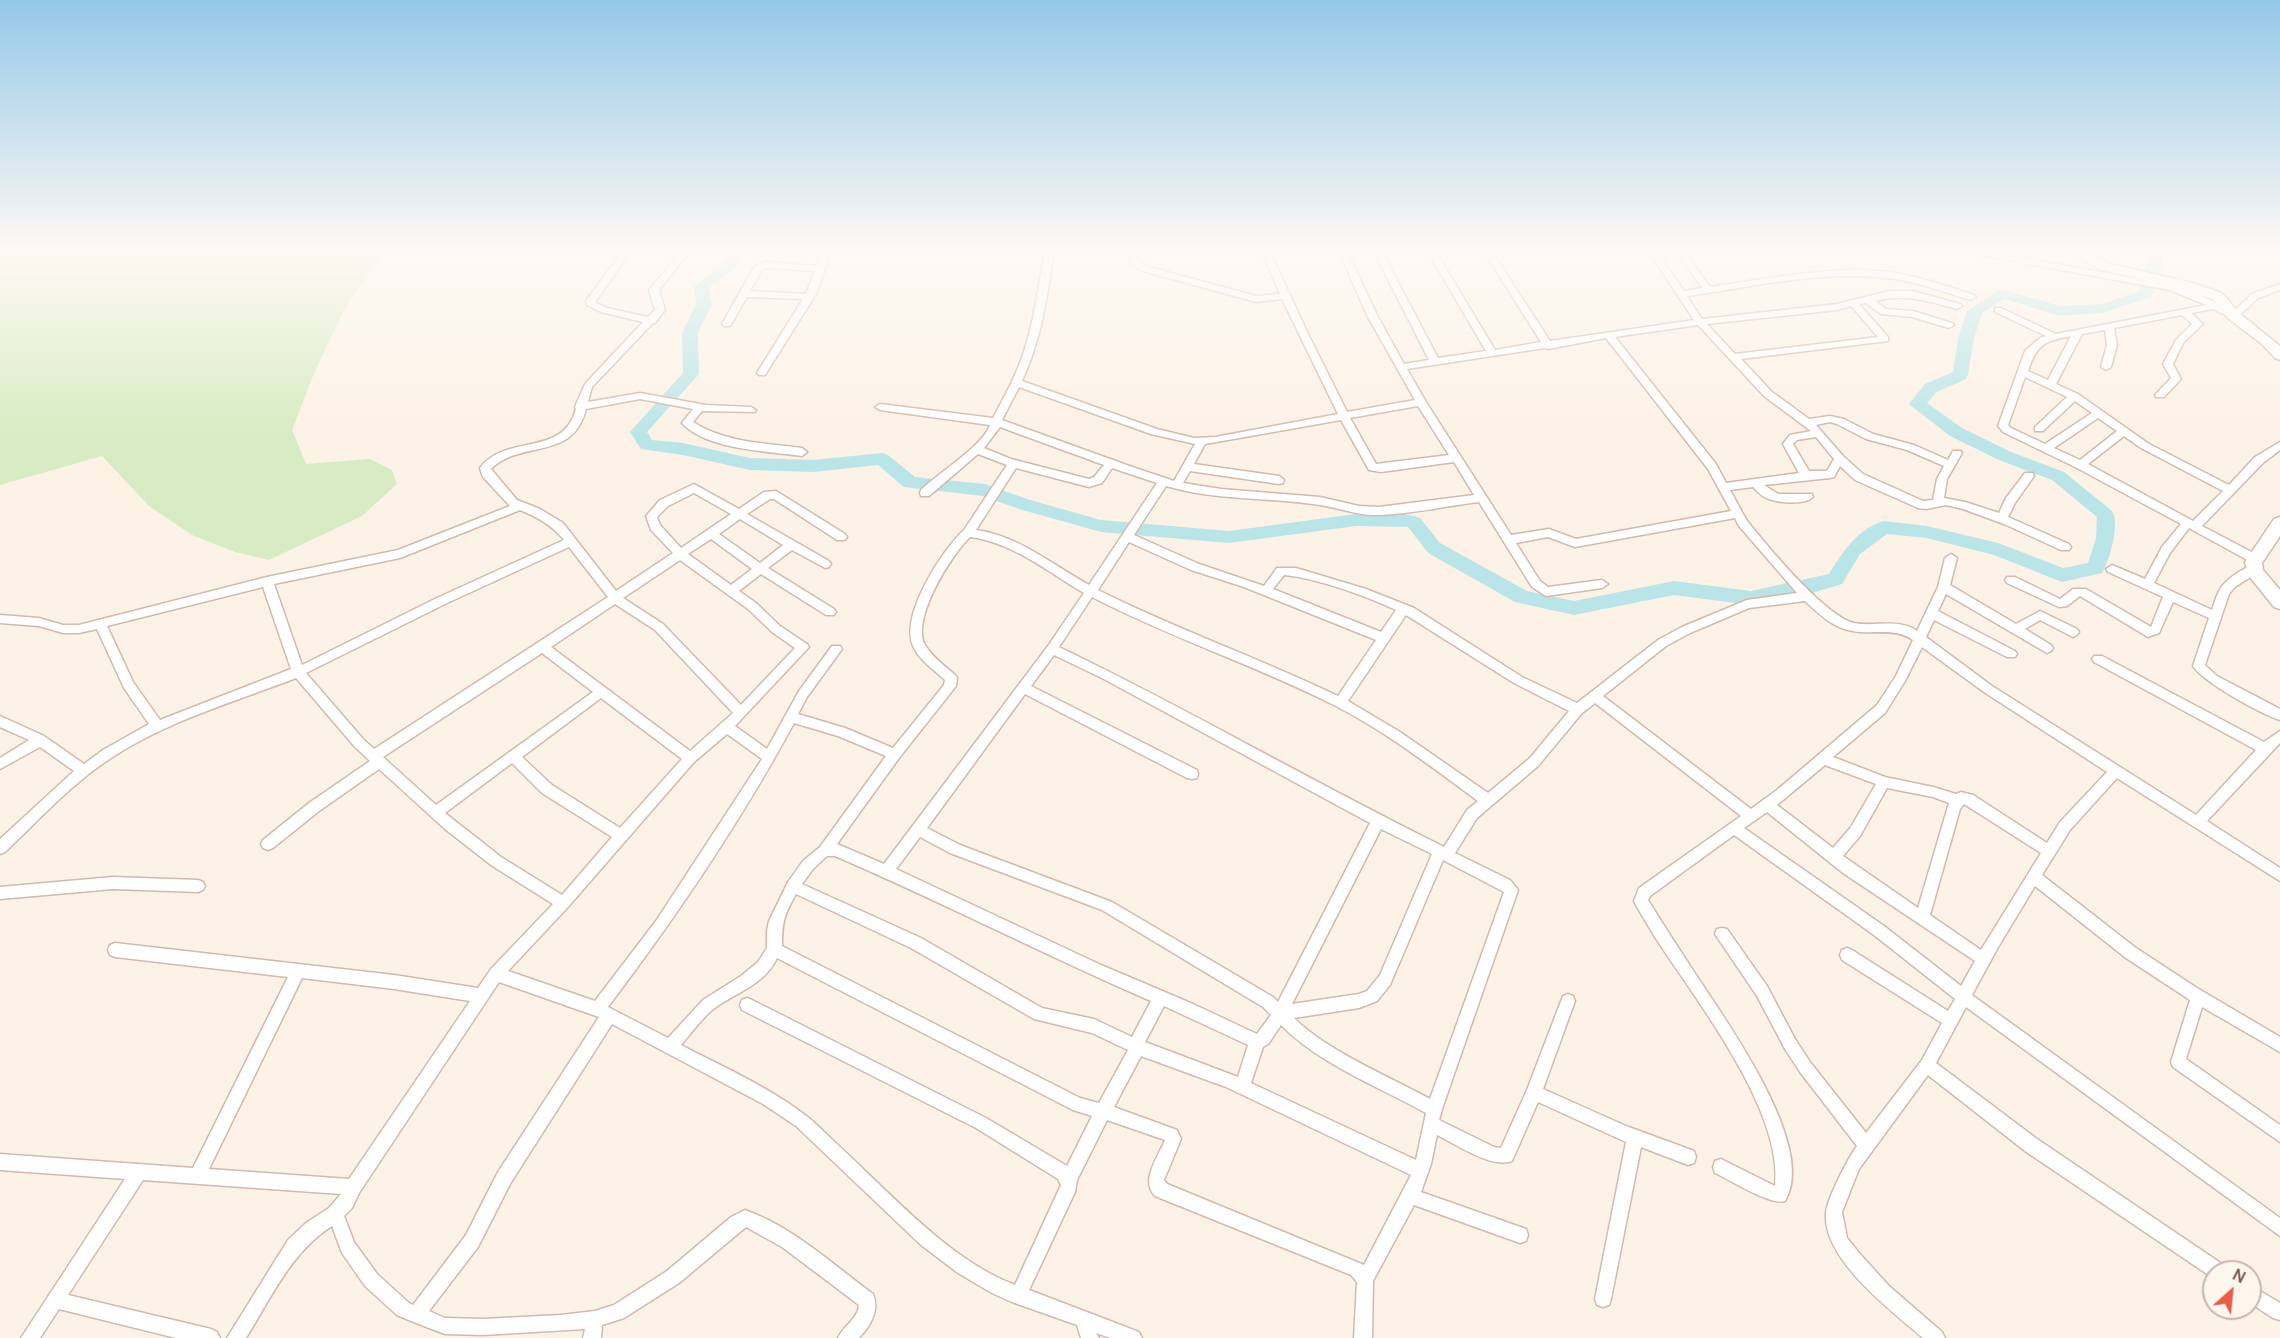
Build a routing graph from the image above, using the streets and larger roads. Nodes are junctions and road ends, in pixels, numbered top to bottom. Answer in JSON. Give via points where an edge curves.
{"nodes":[{"id":1,"x":623,"y":314,"type":"edge"},
{"id":2,"x":657,"y":314,"type":"edge"},
{"id":3,"x":733,"y":314,"type":"edge"},
{"id":4,"x":798,"y":314,"type":"edge"},
{"id":5,"x":1038,"y":314,"type":"edge"},
{"id":6,"x":1292,"y":314,"type":"edge"},
{"id":7,"x":1372,"y":314,"type":"edge"},
{"id":8,"x":1410,"y":314,"type":"edge"},
{"id":9,"x":1469,"y":314,"type":"edge"},
{"id":10,"x":1528,"y":314,"type":"edge"},
{"id":11,"x":1695,"y":314,"type":"edge"},
{"id":12,"x":1767,"y":314,"type":"edge"},
{"id":13,"x":1863,"y":314,"type":"edge"},
{"id":14,"x":1914,"y":314,"type":"edge"},
{"id":15,"x":2008,"y":314,"type":"edge"},
{"id":16,"x":2172,"y":314,"type":"edge"},
{"id":17,"x":2187,"y":314,"type":"edge"},
{"id":18,"x":2231,"y":314,"type":"edge"},
{"id":19,"x":2234,"y":316,"type":"joint"},
{"id":20,"x":652,"y":321,"type":"junction"},
{"id":21,"x":1700,"y":322,"type":"junction"},
{"id":22,"x":727,"y":324,"type":"dead end"},
{"id":23,"x":1949,"y":325,"type":"dead end"},
{"id":24,"x":2109,"y":327,"type":"junction"},
{"id":25,"x":2078,"y":332,"type":"junction"},
{"id":26,"x":1609,"y":336,"type":"junction"},
{"id":27,"x":2056,"y":337,"type":"junction"},
{"id":28,"x":1548,"y":346,"type":"junction"},
{"id":29,"x":1493,"y":354,"type":"junction"},
{"id":30,"x":2280,"y":355,"type":"edge"},
{"id":31,"x":1733,"y":357,"type":"junction"},
{"id":32,"x":1435,"y":362,"type":"junction"},
{"id":33,"x":1402,"y":367,"type":"junction"},
{"id":34,"x":2106,"y":367,"type":"dead end"},
{"id":35,"x":2022,"y":372,"type":"junction"},
{"id":36,"x":762,"y":373,"type":"dead end"},
{"id":37,"x":1017,"y":383,"type":"junction"},
{"id":38,"x":2050,"y":385,"type":"junction"},
{"id":39,"x":2160,"y":395,"type":"dead end"},
{"id":40,"x":2074,"y":396,"type":"junction"},
{"id":41,"x":1421,"y":402,"type":"junction"},
{"id":42,"x":580,"y":406,"type":"junction"},
{"id":43,"x":700,"y":407,"type":"junction"},
{"id":44,"x":880,"y":407,"type":"dead end"},
{"id":45,"x":751,"y":410,"type":"dead end"},
{"id":46,"x":2099,"y":413,"type":"junction"},
{"id":47,"x":1343,"y":417,"type":"junction"},
{"id":48,"x":996,"y":422,"type":"junction"},
{"id":49,"x":1807,"y":423,"type":"junction"},
{"id":50,"x":2039,"y":429,"type":"dead end"},
{"id":51,"x":2122,"y":431,"type":"junction"},
{"id":52,"x":1818,"y":433,"type":"junction"},
{"id":53,"x":1202,"y":441,"type":"junction"},
{"id":54,"x":2280,"y":445,"type":"edge"},
{"id":55,"x":2046,"y":448,"type":"junction"},
{"id":56,"x":975,"y":449,"type":"junction"},
{"id":57,"x":802,"y":452,"type":"dead end"},
{"id":58,"x":1957,"y":453,"type":"dead end"},
{"id":59,"x":1456,"y":458,"type":"junction"},
{"id":60,"x":1839,"y":459,"type":"junction"},
{"id":61,"x":1013,"y":464,"type":"junction"},
{"id":62,"x":1110,"y":464,"type":"junction"},
{"id":63,"x":1950,"y":465,"type":"junction"},
{"id":64,"x":2081,"y":465,"type":"junction"},
{"id":65,"x":1187,"y":467,"type":"junction"},
{"id":66,"x":1806,"y":475,"type":"junction"},
{"id":67,"x":2029,"y":476,"type":"dead end"},
{"id":68,"x":1279,"y":480,"type":"dead end"},
{"id":69,"x":1164,"y":481,"type":"junction"},
{"id":70,"x":1755,"y":482,"type":"junction"},
{"id":71,"x":1177,"y":485,"type":"junction"},
{"id":72,"x":1724,"y":487,"type":"junction"},
{"id":73,"x":2230,"y":490,"type":"junction"},
{"id":74,"x":925,"y":493,"type":"dead end"},
{"id":75,"x":1808,"y":497,"type":"dead end"},
{"id":76,"x":1483,"y":498,"type":"junction"},
{"id":77,"x":1938,"y":503,"type":"junction"},
{"id":78,"x":520,"y":506,"type":"junction"},
{"id":79,"x":739,"y":514,"type":"junction"},
{"id":80,"x":1738,"y":514,"type":"junction"},
{"id":81,"x":2001,"y":520,"type":"junction"},
{"id":82,"x":2280,"y":523,"type":"edge"},
{"id":83,"x":2192,"y":524,"type":"junction"},
{"id":84,"x":710,"y":532,"type":"junction"},
{"id":85,"x":968,"y":533,"type":"junction"},
{"id":86,"x":1129,"y":535,"type":"junction"},
{"id":87,"x":841,"y":537,"type":"dead end"},
{"id":88,"x":1508,"y":540,"type":"junction"},
{"id":89,"x":571,"y":542,"type":"junction"},
{"id":90,"x":791,"y":545,"type":"junction"},
{"id":91,"x":2065,"y":547,"type":"dead end"},
{"id":92,"x":680,"y":554,"type":"junction"},
{"id":93,"x":1951,"y":558,"type":"dead end"},
{"id":94,"x":825,"y":564,"type":"dead end"},
{"id":95,"x":2255,"y":564,"type":"junction"},
{"id":96,"x":761,"y":568,"type":"junction"},
{"id":97,"x":2112,"y":569,"type":"dead end"},
{"id":98,"x":2011,"y":580,"type":"dead end"},
{"id":99,"x":267,"y":581,"type":"junction"},
{"id":100,"x":1602,"y":584,"type":"dead end"},
{"id":101,"x":2146,"y":585,"type":"junction"},
{"id":102,"x":1944,"y":587,"type":"junction"},
{"id":103,"x":731,"y":591,"type":"junction"},
{"id":104,"x":1090,"y":591,"type":"junction"},
{"id":105,"x":1265,"y":592,"type":"junction"},
{"id":106,"x":1805,"y":595,"type":"junction"},
{"id":107,"x":2170,"y":595,"type":"junction"},
{"id":108,"x":615,"y":598,"type":"junction"},
{"id":109,"x":2280,"y":602,"type":"edge"},
{"id":110,"x":1403,"y":609,"type":"junction"},
{"id":111,"x":830,"y":612,"type":"dead end"},
{"id":112,"x":1931,"y":613,"type":"junction"},
{"id":113,"x":2215,"y":615,"type":"junction"},
{"id":114,"x":0,"y":619,"type":"edge"},
{"id":115,"x":100,"y":623,"type":"junction"},
{"id":116,"x":2015,"y":630,"type":"junction"},
{"id":117,"x":2073,"y":632,"type":"dead end"},
{"id":118,"x":1919,"y":637,"type":"junction"},
{"id":119,"x":1383,"y":638,"type":"junction"},
{"id":120,"x":542,"y":647,"type":"junction"},
{"id":121,"x":2047,"y":648,"type":"dead end"},
{"id":122,"x":836,"y":649,"type":"dead end"},
{"id":123,"x":1052,"y":649,"type":"junction"},
{"id":124,"x":2011,"y":654,"type":"dead end"},
{"id":125,"x":2098,"y":659,"type":"dead end"},
{"id":126,"x":298,"y":672,"type":"junction"},
{"id":127,"x":1024,"y":688,"type":"junction"},
{"id":128,"x":601,"y":692,"type":"junction"},
{"id":129,"x":1596,"y":697,"type":"junction"},
{"id":130,"x":1340,"y":703,"type":"junction"},
{"id":131,"x":1578,"y":709,"type":"junction"},
{"id":132,"x":741,"y":713,"type":"junction"},
{"id":133,"x":2280,"y":715,"type":"edge"},
{"id":134,"x":790,"y":717,"type":"junction"},
{"id":135,"x":0,"y":721,"type":"edge"},
{"id":136,"x":157,"y":726,"type":"junction"},
{"id":137,"x":727,"y":727,"type":"junction"},
{"id":138,"x":2280,"y":736,"type":"edge"},
{"id":139,"x":40,"y":740,"type":"junction"},
{"id":140,"x":2265,"y":749,"type":"junction"},
{"id":141,"x":895,"y":754,"type":"junction"},
{"id":142,"x":513,"y":756,"type":"junction"},
{"id":143,"x":769,"y":757,"type":"junction"},
{"id":144,"x":690,"y":758,"type":"junction"},
{"id":145,"x":377,"y":759,"type":"junction"},
{"id":146,"x":1823,"y":759,"type":"junction"},
{"id":147,"x":0,"y":764,"type":"edge"},
{"id":148,"x":2117,"y":770,"type":"junction"},
{"id":149,"x":84,"y":771,"type":"junction"},
{"id":150,"x":1192,"y":774,"type":"dead end"},
{"id":151,"x":1884,"y":782,"type":"junction"},
{"id":152,"x":1487,"y":800,"type":"junction"},
{"id":153,"x":1957,"y":800,"type":"junction"},
{"id":154,"x":1767,"y":806,"type":"junction"},
{"id":155,"x":436,"y":812,"type":"junction"},
{"id":156,"x":1751,"y":816,"type":"junction"},
{"id":157,"x":1378,"y":821,"type":"junction"},
{"id":158,"x":2197,"y":823,"type":"junction"},
{"id":159,"x":1734,"y":828,"type":"junction"},
{"id":160,"x":918,"y":830,"type":"junction"},
{"id":161,"x":622,"y":836,"type":"junction"},
{"id":162,"x":268,"y":844,"type":"dead end"},
{"id":163,"x":0,"y":848,"type":"edge"},
{"id":164,"x":825,"y":850,"type":"junction"},
{"id":165,"x":2050,"y":852,"type":"junction"},
{"id":166,"x":1443,"y":854,"type":"junction"},
{"id":167,"x":1833,"y":857,"type":"junction"},
{"id":168,"x":888,"y":872,"type":"junction"},
{"id":169,"x":2280,"y":875,"type":"edge"},
{"id":170,"x":2035,"y":878,"type":"junction"},
{"id":171,"x":198,"y":886,"type":"dead end"},
{"id":172,"x":794,"y":887,"type":"junction"},
{"id":173,"x":0,"y":892,"type":"edge"},
{"id":174,"x":563,"y":903,"type":"junction"},
{"id":175,"x":1922,"y":918,"type":"junction"},
{"id":176,"x":1722,"y":934,"type":"dead end"},
{"id":177,"x":774,"y":949,"type":"junction"},
{"id":178,"x":115,"y":950,"type":"dead end"},
{"id":179,"x":1847,"y":955,"type":"dead end"},
{"id":180,"x":1985,"y":960,"type":"junction"},
{"id":181,"x":298,"y":971,"type":"junction"},
{"id":182,"x":496,"y":974,"type":"junction"},
{"id":183,"x":482,"y":996,"type":"junction"},
{"id":184,"x":1962,"y":996,"type":"junction"},
{"id":185,"x":1161,"y":997,"type":"junction"},
{"id":186,"x":2198,"y":997,"type":"junction"},
{"id":187,"x":1568,"y":1001,"type":"dead end"},
{"id":188,"x":747,"y":1005,"type":"dead end"},
{"id":189,"x":603,"y":1012,"type":"junction"},
{"id":190,"x":1280,"y":1013,"type":"junction"},
{"id":191,"x":1950,"y":1020,"type":"junction"},
{"id":192,"x":1257,"y":1042,"type":"junction"},
{"id":193,"x":2280,"y":1045,"type":"edge"},
{"id":194,"x":671,"y":1046,"type":"junction"},
{"id":195,"x":1135,"y":1046,"type":"junction"},
{"id":196,"x":1927,"y":1065,"type":"junction"},
{"id":197,"x":1242,"y":1086,"type":"junction"},
{"id":198,"x":1534,"y":1093,"type":"junction"},
{"id":199,"x":1102,"y":1111,"type":"junction"},
{"id":200,"x":1433,"y":1117,"type":"junction"},
{"id":201,"x":2280,"y":1134,"type":"edge"},
{"id":202,"x":1635,"y":1137,"type":"junction"},
{"id":203,"x":1866,"y":1145,"type":"junction"},
{"id":204,"x":1688,"y":1157,"type":"dead end"},
{"id":205,"x":0,"y":1162,"type":"edge"},
{"id":206,"x":1721,"y":1167,"type":"dead end"},
{"id":207,"x":1421,"y":1171,"type":"junction"},
{"id":208,"x":138,"y":1173,"type":"junction"},
{"id":209,"x":196,"y":1177,"type":"junction"},
{"id":210,"x":1069,"y":1179,"type":"junction"},
{"id":211,"x":353,"y":1187,"type":"junction"},
{"id":212,"x":1411,"y":1196,"type":"junction"},
{"id":213,"x":335,"y":1214,"type":"junction"},
{"id":214,"x":2280,"y":1228,"type":"edge"},
{"id":215,"x":1520,"y":1235,"type":"dead end"},
{"id":216,"x":2202,"y":1261,"type":"edge"},
{"id":217,"x":1365,"y":1280,"type":"junction"},
{"id":218,"x":1018,"y":1296,"type":"junction"},
{"id":219,"x":1603,"y":1299,"type":"dead end"},
{"id":220,"x":55,"y":1300,"type":"junction"},
{"id":221,"x":2262,"y":1301,"type":"edge"},
{"id":222,"x":2279,"y":1312,"type":"edge"},
{"id":223,"x":416,"y":1315,"type":"junction"},
{"id":224,"x":595,"y":1319,"type":"junction"},
{"id":225,"x":1083,"y":1320,"type":"junction"},
{"id":226,"x":441,"y":1332,"type":"edge"},
{"id":227,"x":30,"y":1338,"type":"edge"},
{"id":228,"x":207,"y":1338,"type":"edge"},
{"id":229,"x":236,"y":1338,"type":"edge"},
{"id":230,"x":592,"y":1338,"type":"edge"},
{"id":231,"x":847,"y":1338,"type":"edge"},
{"id":232,"x":1090,"y":1338,"type":"edge"},
{"id":233,"x":1132,"y":1338,"type":"edge"},
{"id":234,"x":1363,"y":1338,"type":"edge"},
{"id":235,"x":1936,"y":1338,"type":"edge"}],
"edges":[{"from":1,"to":20,"type":"street"},
{"from":2,"to":20,"type":"street"},
{"from":3,"to":22,"type":"street"},
{"from":4,"to":36,"type":"street"},
{"from":5,"to":37,"type":"street"},
{"from":6,"to":47,"type":"street"},
{"from":7,"to":33,"type":"street"},
{"from":8,"to":32,"type":"street"},
{"from":9,"to":29,"type":"street"},
{"from":10,"to":28,"type":"street"},
{"from":11,"to":21,"type":"street"},
{"from":12,"to":21,"type":"street"},
{"from":13,"to":31,"type":"street","via":[[1885,339]]},
{"from":14,"to":23,"type":"street"},
{"from":15,"to":27,"type":"street"},
{"from":16,"to":24,"type":"street"},
{"from":17,"to":39,"type":"street","via":[[2198,324],[2174,349],[2168,364],[2176,379]]},
{"from":18,"to":19,"type":"street"},
{"from":19,"to":30,"type":"street"},
{"from":20,"to":42,"type":"street","via":[[594,378]]},
{"from":21,"to":26,"type":"street"},
{"from":21,"to":31,"type":"street"},
{"from":24,"to":25,"type":"street"},
{"from":24,"to":34,"type":"street","via":[[2112,345]]},
{"from":25,"to":27,"type":"street"},
{"from":25,"to":38,"type":"street"},
{"from":26,"to":28,"type":"street"},
{"from":26,"to":72,"type":"street"},
{"from":27,"to":35,"type":"street","via":[[2035,344]]},
{"from":28,"to":29,"type":"street"},
{"from":29,"to":32,"type":"street"},
{"from":31,"to":49,"type":"street","via":[[1767,394]]},
{"from":32,"to":33,"type":"street"},
{"from":33,"to":41,"type":"street"},
{"from":35,"to":38,"type":"street"},
{"from":35,"to":55,"type":"street","via":[[2003,426]]},
{"from":37,"to":48,"type":"street"},
{"from":37,"to":53,"type":"street","via":[[1155,432]]},
{"from":38,"to":40,"type":"street"},
{"from":40,"to":46,"type":"street"},
{"from":40,"to":50,"type":"street"},
{"from":41,"to":47,"type":"street"},
{"from":41,"to":59,"type":"street"},
{"from":42,"to":43,"type":"street","via":[[631,396]]},
{"from":42,"to":78,"type":"street","via":[[576,425],[564,436],[535,449],[503,455],[485,468],[513,503]]},
{"from":43,"to":45,"type":"street"},
{"from":43,"to":57,"type":"street","via":[[687,423],[707,433],[732,442]]},
{"from":44,"to":48,"type":"street"},
{"from":46,"to":51,"type":"street"},
{"from":46,"to":55,"type":"street"},
{"from":47,"to":53,"type":"street"},
{"from":47,"to":59,"type":"street","via":[[1376,468]]},
{"from":48,"to":56,"type":"street","via":[[993,432]]},
{"from":48,"to":62,"type":"street"},
{"from":49,"to":52,"type":"street"},
{"from":49,"to":63,"type":"street","via":[[1836,420],[1870,437],[1910,447]]},
{"from":51,"to":64,"type":"street"},
{"from":51,"to":73,"type":"street","via":[[2163,457]]},
{"from":52,"to":60,"type":"street"},
{"from":52,"to":66,"type":"street","via":[[1794,437],[1788,444]]},
{"from":53,"to":65,"type":"street"},
{"from":54,"to":73,"type":"street"},
{"from":55,"to":64,"type":"street"},
{"from":56,"to":61,"type":"street"},
{"from":56,"to":74,"type":"street"},
{"from":58,"to":63,"type":"street"},
{"from":59,"to":76,"type":"street"},
{"from":60,"to":66,"type":"street","via":[[1830,474]]},
{"from":60,"to":77,"type":"street","via":[[1874,485],[1922,505]]},
{"from":61,"to":62,"type":"street","via":[[1092,483]]},
{"from":61,"to":85,"type":"street"},
{"from":62,"to":69,"type":"street"},
{"from":63,"to":77,"type":"street","via":[[1942,479]]},
{"from":64,"to":83,"type":"street"},
{"from":65,"to":68,"type":"street"},
{"from":65,"to":71,"type":"street"},
{"from":66,"to":70,"type":"street"},
{"from":67,"to":81,"type":"street"},
{"from":69,"to":71,"type":"street"},
{"from":69,"to":86,"type":"street"},
{"from":70,"to":72,"type":"street"},
{"from":70,"to":75,"type":"street","via":[[1770,497]]},
{"from":71,"to":76,"type":"street","via":[[1221,493],[1320,501],[1369,511]]},
{"from":72,"to":80,"type":"street"},
{"from":73,"to":83,"type":"street"},
{"from":76,"to":88,"type":"street"},
{"from":77,"to":81,"type":"street","via":[[1949,502]]},
{"from":78,"to":89,"type":"street","via":[[559,526]]},
{"from":78,"to":99,"type":"street","via":[[400,554]]},
{"from":79,"to":84,"type":"street"},
{"from":79,"to":87,"type":"street","via":[[772,494]]},
{"from":79,"to":90,"type":"street"},
{"from":79,"to":92,"type":"street","via":[[694,488],[664,503],[651,516],[655,527]]},
{"from":80,"to":88,"type":"street","via":[[1575,543],[1549,533]]},
{"from":80,"to":106,"type":"street"},
{"from":81,"to":91,"type":"street"},
{"from":82,"to":95,"type":"street"},
{"from":83,"to":95,"type":"street"},
{"from":83,"to":101,"type":"street","via":[[2166,550]]},
{"from":84,"to":92,"type":"street"},
{"from":84,"to":96,"type":"street"},
{"from":85,"to":104,"type":"street","via":[[984,535],[1022,552]]},
{"from":85,"to":141,"type":"street","via":[[931,583],[916,630],[921,647],[952,682]]},
{"from":86,"to":104,"type":"street"},
{"from":86,"to":105,"type":"street","via":[[1195,567]]},
{"from":88,"to":100,"type":"street","via":[[1541,590],[1554,592]]},
{"from":89,"to":108,"type":"street"},
{"from":89,"to":126,"type":"street"},
{"from":90,"to":94,"type":"street"},
{"from":90,"to":96,"type":"street"},
{"from":92,"to":103,"type":"street"},
{"from":92,"to":108,"type":"street"},
{"from":93,"to":102,"type":"street"},
{"from":95,"to":109,"type":"street"},
{"from":95,"to":113,"type":"street","via":[[2224,592]]},
{"from":96,"to":103,"type":"street"},
{"from":96,"to":111,"type":"street"},
{"from":97,"to":101,"type":"street"},
{"from":98,"to":107,"type":"street","via":[[2059,603],[2082,592],[2148,632],[2155,630]]},
{"from":99,"to":115,"type":"street"},
{"from":99,"to":126,"type":"street"},
{"from":101,"to":107,"type":"street"},
{"from":102,"to":112,"type":"street"},
{"from":102,"to":116,"type":"street"},
{"from":103,"to":132,"type":"street","via":[[803,647]]},
{"from":104,"to":123,"type":"street"},
{"from":104,"to":130,"type":"street","via":[[1205,646]]},
{"from":105,"to":110,"type":"street","via":[[1281,571],[1296,572]]},
{"from":105,"to":119,"type":"street"},
{"from":106,"to":118,"type":"street","via":[[1841,623],[1868,629],[1899,627]]},
{"from":106,"to":129,"type":"street","via":[[1747,604],[1686,630],[1662,643]]},
{"from":107,"to":113,"type":"street"},
{"from":108,"to":120,"type":"street"},
{"from":108,"to":132,"type":"street","via":[[659,627]]},
{"from":110,"to":119,"type":"street"},
{"from":110,"to":131,"type":"street","via":[[1535,689]]},
{"from":112,"to":118,"type":"street"},
{"from":112,"to":124,"type":"street"},
{"from":113,"to":133,"type":"street","via":[[2199,663],[2202,670]]},
{"from":114,"to":115,"type":"street","via":[[39,622],[63,629]]},
{"from":115,"to":136,"type":"street","via":[[128,685]]},
{"from":116,"to":117,"type":"street","via":[[2040,615]]},
{"from":116,"to":121,"type":"street"},
{"from":118,"to":146,"type":"street","via":[[1901,678],[1881,709]]},
{"from":118,"to":148,"type":"street","via":[[1989,689]]},
{"from":119,"to":130,"type":"street"},
{"from":120,"to":128,"type":"street"},
{"from":120,"to":145,"type":"street"},
{"from":122,"to":134,"type":"street"},
{"from":123,"to":127,"type":"street"},
{"from":123,"to":157,"type":"street"},
{"from":125,"to":140,"type":"street"},
{"from":126,"to":136,"type":"street"},
{"from":126,"to":145,"type":"street"},
{"from":127,"to":150,"type":"street"},
{"from":127,"to":160,"type":"street"},
{"from":128,"to":142,"type":"street"},
{"from":128,"to":144,"type":"street"},
{"from":129,"to":131,"type":"street"},
{"from":129,"to":156,"type":"street"},
{"from":130,"to":152,"type":"street","via":[[1408,744]]},
{"from":131,"to":152,"type":"street","via":[[1534,762]]},
{"from":132,"to":137,"type":"street"},
{"from":134,"to":141,"type":"street"},
{"from":134,"to":143,"type":"street"},
{"from":135,"to":139,"type":"street"},
{"from":136,"to":149,"type":"street"},
{"from":137,"to":143,"type":"street"},
{"from":137,"to":144,"type":"street"},
{"from":138,"to":140,"type":"street"},
{"from":139,"to":147,"type":"street"},
{"from":139,"to":149,"type":"street"},
{"from":140,"to":158,"type":"street"},
{"from":141,"to":164,"type":"street"},
{"from":142,"to":155,"type":"street"},
{"from":142,"to":161,"type":"street","via":[[547,789]]},
{"from":143,"to":189,"type":"street"},
{"from":144,"to":161,"type":"street"},
{"from":145,"to":155,"type":"street"},
{"from":145,"to":162,"type":"street"},
{"from":146,"to":151,"type":"street"},
{"from":146,"to":154,"type":"street"},
{"from":148,"to":158,"type":"street"},
{"from":148,"to":165,"type":"street","via":[[2065,826]]},
{"from":149,"to":163,"type":"street"},
{"from":151,"to":153,"type":"street"},
{"from":151,"to":167,"type":"street","via":[[1852,837]]},
{"from":152,"to":166,"type":"street"},
{"from":153,"to":165,"type":"street","via":[[1968,800]]},
{"from":153,"to":175,"type":"street"},
{"from":154,"to":156,"type":"street"},
{"from":154,"to":167,"type":"street"},
{"from":155,"to":174,"type":"street","via":[[496,861]]},
{"from":156,"to":159,"type":"street"},
{"from":157,"to":166,"type":"street"},
{"from":157,"to":190,"type":"street"},
{"from":158,"to":169,"type":"street"},
{"from":159,"to":184,"type":"street","via":[[1910,952]]},
{"from":159,"to":206,"type":"street","via":[[1641,897],[1765,1101],[1782,1155],[1782,1191],[1774,1194]]},
{"from":160,"to":168,"type":"street"},
{"from":160,"to":190,"type":"street","via":[[955,849],[1107,906],[1268,1002]]},
{"from":161,"to":174,"type":"street"},
{"from":164,"to":168,"type":"street","via":[[836,850]]},
{"from":164,"to":172,"type":"street","via":[[814,858]]},
{"from":165,"to":170,"type":"street"},
{"from":166,"to":190,"type":"street","via":[[1385,980],[1372,996]]},
{"from":166,"to":200,"type":"street","via":[[1505,884],[1512,894]]},
{"from":167,"to":175,"type":"street"},
{"from":168,"to":185,"type":"street"},
{"from":170,"to":180,"type":"street"},
{"from":170,"to":186,"type":"street","via":[[2104,934]]},
{"from":171,"to":173,"type":"street","via":[[113,883]]},
{"from":172,"to":177,"type":"street","via":[[774,928]]},
{"from":172,"to":195,"type":"street","via":[[916,942],[1025,1007],[1055,1019],[1100,1028]]},
{"from":174,"to":182,"type":"street"},
{"from":175,"to":180,"type":"street"},
{"from":176,"to":203,"type":"street","via":[[1762,991],[1800,1059]]},
{"from":177,"to":194,"type":"street","via":[[758,972],[709,1004]]},
{"from":177,"to":199,"type":"street","via":[[1078,1105]]},
{"from":178,"to":181,"type":"street"},
{"from":179,"to":191,"type":"street"},
{"from":180,"to":184,"type":"street"},
{"from":181,"to":183,"type":"street"},
{"from":181,"to":209,"type":"street"},
{"from":182,"to":183,"type":"street"},
{"from":182,"to":189,"type":"street"},
{"from":183,"to":211,"type":"street"},
{"from":184,"to":191,"type":"street"},
{"from":184,"to":214,"type":"street"},
{"from":185,"to":192,"type":"street"},
{"from":185,"to":195,"type":"street"},
{"from":186,"to":193,"type":"street"},
{"from":186,"to":201,"type":"street","via":[[2178,1062]]},
{"from":187,"to":198,"type":"street"},
{"from":188,"to":210,"type":"street","via":[[981,1123]]},
{"from":189,"to":194,"type":"street"},
{"from":189,"to":223,"type":"street","via":[[516,1158],[472,1241]]},
{"from":190,"to":192,"type":"street"},
{"from":190,"to":200,"type":"street","via":[[1301,1035]]},
{"from":191,"to":196,"type":"street"},
{"from":192,"to":197,"type":"street"},
{"from":194,"to":218,"type":"street","via":[[801,1121],[927,1239],[964,1267]]},
{"from":195,"to":197,"type":"street"},
{"from":195,"to":199,"type":"street","via":[[1137,1051]]},
{"from":196,"to":203,"type":"street"},
{"from":196,"to":216,"type":"street","via":[[2031,1145]]},
{"from":197,"to":207,"type":"street"},
{"from":198,"to":200,"type":"street","via":[[1506,1155],[1492,1154]]},
{"from":198,"to":202,"type":"street"},
{"from":199,"to":210,"type":"street"},
{"from":199,"to":217,"type":"street","via":[[1172,1135],[1156,1180],[1161,1190],[1357,1269]]},
{"from":200,"to":207,"type":"street"},
{"from":202,"to":204,"type":"street"},
{"from":202,"to":219,"type":"street"},
{"from":203,"to":235,"type":"street","via":[[1843,1186],[1834,1212],[1836,1230],[1854,1260],[1883,1292]]},
{"from":205,"to":208,"type":"street"},
{"from":207,"to":212,"type":"street"},
{"from":208,"to":209,"type":"street"},
{"from":208,"to":220,"type":"street"},
{"from":209,"to":211,"type":"street"},
{"from":210,"to":218,"type":"street"},
{"from":211,"to":213,"type":"street"},
{"from":212,"to":215,"type":"street"},
{"from":212,"to":217,"type":"street"},
{"from":213,"to":223,"type":"street","via":[[348,1247],[371,1280],[403,1309]]},
{"from":213,"to":229,"type":"street","via":[[294,1246]]},
{"from":217,"to":234,"type":"street"},
{"from":218,"to":225,"type":"street"},
{"from":220,"to":227,"type":"street"},
{"from":220,"to":228,"type":"street"},
{"from":221,"to":222,"type":"street"},
{"from":223,"to":226,"type":"street"},
{"from":224,"to":226,"type":"street"},
{"from":224,"to":230,"type":"street"},
{"from":224,"to":231,"type":"street","via":[[618,1312],[673,1277],[745,1218],[773,1232],[867,1300],[866,1316]]},
{"from":225,"to":232,"type":"street"},
{"from":225,"to":233,"type":"street"}]}
